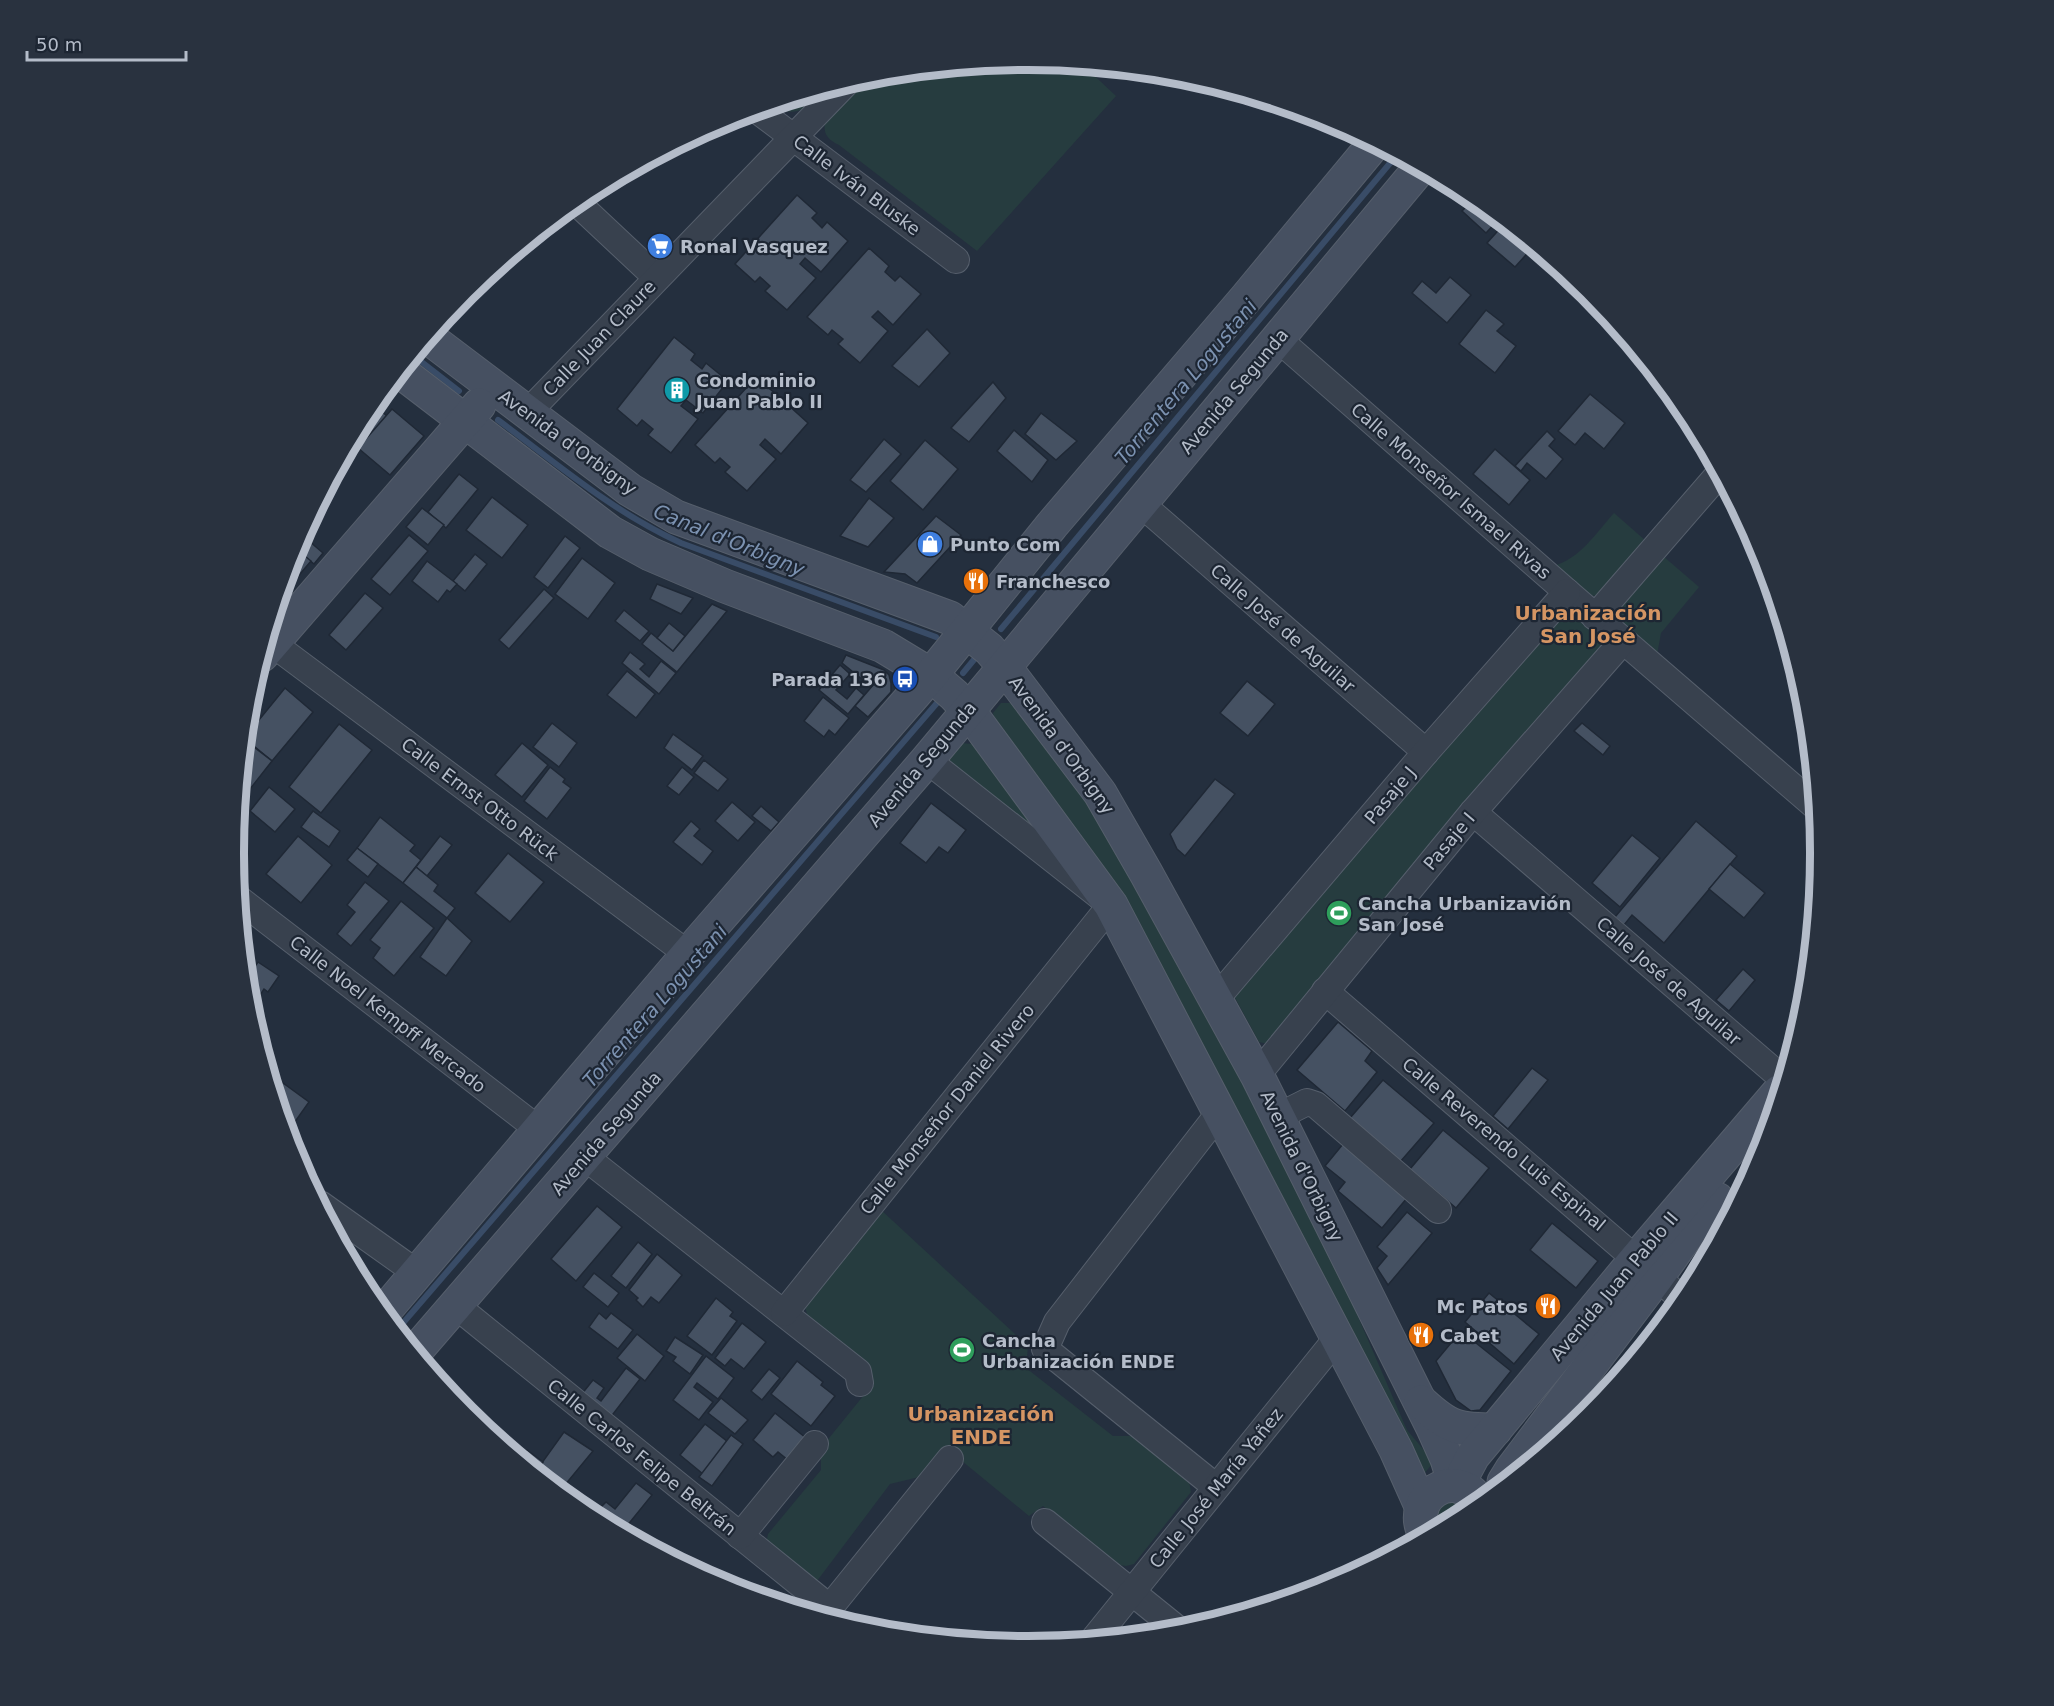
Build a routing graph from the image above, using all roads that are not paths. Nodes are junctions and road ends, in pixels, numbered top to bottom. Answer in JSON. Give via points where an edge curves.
{"nodes":[{"id":1,"x":835,"y":95,"type":"edge"},
{"id":2,"x":765,"y":116,"type":"edge"},
{"id":3,"x":793,"y":138,"type":"junction"},
{"id":4,"x":1369,"y":149,"type":"edge"},
{"id":5,"x":1415,"y":174,"type":"edge"},
{"id":6,"x":583,"y":209,"type":"edge"},
{"id":7,"x":956,"y":260,"type":"dead end"},
{"id":8,"x":657,"y":277,"type":"junction"},
{"id":9,"x":1278,"y":339,"type":"junction"},
{"id":10,"x":435,"y":342,"type":"edge"},
{"id":11,"x":407,"y":376,"type":"edge"},
{"id":12,"x":494,"y":387,"type":"junction"},
{"id":13,"x":528,"y":412,"type":"junction"},
{"id":14,"x":464,"y":421,"type":"junction"},
{"id":15,"x":1714,"y":479,"type":"edge"},
{"id":16,"x":1140,"y":503,"type":"junction"},
{"id":17,"x":1567,"y":592,"type":"junction"},
{"id":18,"x":1595,"y":617,"type":"junction"},
{"id":19,"x":966,"y":630,"type":"junction"},
{"id":20,"x":1623,"y":641,"type":"junction"},
{"id":21,"x":273,"y":643,"type":"edge"},
{"id":22,"x":271,"y":651,"type":"edge"},
{"id":23,"x":1004,"y":666,"type":"junction"},
{"id":24,"x":931,"y":675,"type":"junction"},
{"id":25,"x":968,"y":710,"type":"junction"},
{"id":26,"x":1426,"y":752,"type":"junction"},
{"id":27,"x":927,"y":760,"type":"junction"},
{"id":28,"x":1808,"y":800,"type":"edge"},
{"id":29,"x":1473,"y":812,"type":"junction"},
{"id":30,"x":246,"y":905,"type":"edge"},
{"id":31,"x":1111,"y":905,"type":"junction"},
{"id":32,"x":688,"y":954,"type":"junction"},
{"id":33,"x":1325,"y":991,"type":"junction"},
{"id":34,"x":1215,"y":1000,"type":"junction"},
{"id":35,"x":1777,"y":1074,"type":"edge"},
{"id":36,"x":1257,"y":1075,"type":"junction"},
{"id":37,"x":1767,"y":1108,"type":"edge"},
{"id":38,"x":1220,"y":1112,"type":"junction"},
{"id":39,"x":1279,"y":1120,"type":"junction"},
{"id":40,"x":538,"y":1129,"type":"junction"},
{"id":41,"x":585,"y":1157,"type":"junction"},
{"id":42,"x":1742,"y":1170,"type":"edge"},
{"id":43,"x":1438,"y":1210,"type":"dead end"},
{"id":44,"x":332,"y":1213,"type":"edge"},
{"id":45,"x":1647,"y":1268,"type":"junction"},
{"id":46,"x":417,"y":1273,"type":"junction"},
{"id":47,"x":1675,"y":1293,"type":"edge"},
{"id":48,"x":455,"y":1305,"type":"junction"},
{"id":49,"x":389,"y":1306,"type":"edge"},
{"id":50,"x":784,"y":1313,"type":"junction"},
{"id":51,"x":1338,"y":1337,"type":"junction"},
{"id":52,"x":420,"y":1346,"type":"edge"},
{"id":53,"x":860,"y":1383,"type":"dead end"},
{"id":54,"x":1418,"y":1399,"type":"junction"},
{"id":55,"x":1495,"y":1430,"type":"junction"},
{"id":56,"x":815,"y":1444,"type":"dead end"},
{"id":57,"x":950,"y":1459,"type":"dead end"},
{"id":58,"x":1516,"y":1464,"type":"edge"},
{"id":59,"x":1216,"y":1487,"type":"junction"},
{"id":60,"x":1465,"y":1492,"type":"edge"},
{"id":61,"x":1045,"y":1522,"type":"dead end"},
{"id":62,"x":1420,"y":1528,"type":"edge"},
{"id":63,"x":740,"y":1536,"type":"junction"},
{"id":64,"x":1133,"y":1593,"type":"junction"},
{"id":65,"x":823,"y":1609,"type":"edge"},
{"id":66,"x":829,"y":1610,"type":"edge"},
{"id":67,"x":1168,"y":1622,"type":"edge"},
{"id":68,"x":1100,"y":1632,"type":"edge"}],
"edges":[{"from":1,"to":3,"type":"street","name":"Calle Juan Claure"},
{"from":2,"to":3,"type":"street","name":"Calle Iván Bluske"},
{"from":3,"to":7,"type":"street","name":"Calle Iván Bluske"},
{"from":3,"to":8,"type":"street","name":"Calle Juan Claure"},
{"from":4,"to":19,"type":"main road"},
{"from":5,"to":9,"type":"main road","name":"Avenida Segunda"},
{"from":6,"to":8,"type":"street"},
{"from":8,"to":13,"type":"street","name":"Calle Juan Claure"},
{"from":9,"to":16,"type":"main road","name":"Avenida Segunda"},
{"from":9,"to":17,"type":"street","name":"Calle Monseñor Ismael Rivas"},
{"from":10,"to":12,"type":"main road","name":"Avenida d'Orbigny"},
{"from":11,"to":14,"type":"main road"},
{"from":12,"to":13,"type":"main road","name":"Avenida d'Orbigny"},
{"from":12,"to":14,"type":"main road"},
{"from":13,"to":19,"type":"main road","name":"Avenida d'Orbigny","via":[[630,490],[676,517],[922,607],[950,618]]},
{"from":14,"to":21,"type":"main road"},
{"from":14,"to":24,"type":"main road","via":[[610,532],[650,554],[883,646]]},
{"from":15,"to":18,"type":"street"},
{"from":16,"to":23,"type":"main road","name":"Avenida Segunda"},
{"from":16,"to":26,"type":"street","name":"Calle José de Aguilar"},
{"from":17,"to":18,"type":"street","name":"Calle Monseñor Ismael Rivas"},
{"from":17,"to":26,"type":"street","name":"Pasaje J"},
{"from":18,"to":20,"type":"street","name":"Calle Monseñor Ismael Rivas"},
{"from":19,"to":23,"type":"main road","name":"Avenida d'Orbigny"},
{"from":19,"to":24,"type":"main road"},
{"from":20,"to":28,"type":"street","name":"Calle Monseñor Ismael Rivas"},
{"from":20,"to":29,"type":"street","name":"Pasaje I"},
{"from":22,"to":32,"type":"street","name":"Calle Ernst Otto Rück"},
{"from":23,"to":25,"type":"main road","name":"Avenida Segunda"},
{"from":23,"to":34,"type":"main road","name":"Avenida d'Orbigny","via":[[1100,793]]},
{"from":24,"to":25,"type":"main road"},
{"from":24,"to":32,"type":"main road"},
{"from":25,"to":27,"type":"main road","name":"Avenida Segunda"},
{"from":25,"to":31,"type":"main road"},
{"from":26,"to":34,"type":"street","name":"Pasaje J"},
{"from":27,"to":31,"type":"street"},
{"from":27,"to":41,"type":"main road","name":"Avenida Segunda"},
{"from":29,"to":33,"type":"street","name":"Pasaje I"},
{"from":29,"to":35,"type":"street","name":"Calle José de Aguilar"},
{"from":30,"to":40,"type":"street","name":"Calle Noel Kempff Mercado"},
{"from":31,"to":38,"type":"main road"},
{"from":31,"to":50,"type":"street","name":"Calle Monseñor Daniel Rivero"},
{"from":32,"to":40,"type":"main road"},
{"from":33,"to":36,"type":"street","name":"Pasaje I"},
{"from":33,"to":45,"type":"street","name":"Calle Reverendo Luis Espinal"},
{"from":34,"to":36,"type":"main road","name":"Avenida d'Orbigny"},
{"from":36,"to":39,"type":"main road","name":"Avenida d'Orbigny"},
{"from":37,"to":45,"type":"main road","name":"Avenida Juan Pablo II"},
{"from":38,"to":51,"type":"main road"},
{"from":38,"to":59,"type":"street","via":[[1057,1322],[1045,1349]]},
{"from":39,"to":43,"type":"street","via":[[1307,1102],[1316,1105]]},
{"from":39,"to":54,"type":"main road","name":"Avenida d'Orbigny"},
{"from":40,"to":46,"type":"main road"},
{"from":41,"to":48,"type":"main road","name":"Avenida Segunda"},
{"from":41,"to":50,"type":"street"},
{"from":42,"to":45,"type":"main road","name":"Avenida Juan Pablo II","via":[[1695,1224]]},
{"from":44,"to":46,"type":"street"},
{"from":45,"to":47,"type":"street","name":"Calle Reverendo Luis Espinal"},
{"from":45,"to":55,"type":"main road","name":"Avenida Juan Pablo II"},
{"from":45,"to":58,"type":"main road","name":"Avenida Juan Pablo II"},
{"from":46,"to":49,"type":"main road"},
{"from":48,"to":52,"type":"main road","name":"Avenida Segunda"},
{"from":48,"to":63,"type":"street","name":"Calle Carlos Felipe Beltrán"},
{"from":50,"to":53,"type":"street","via":[[858,1372]]},
{"from":51,"to":59,"type":"street","name":"Calle José María Yañez"},
{"from":51,"to":62,"type":"main road","via":[[1396,1450]]},
{"from":54,"to":55,"type":"main road","via":[[1458,1428]]},
{"from":54,"to":60,"type":"main road","name":"Avenida d'Orbigny"},
{"from":55,"to":60,"type":"main road","name":"Avenida Juan Pablo II","via":[[1465,1471]]},
{"from":56,"to":63,"type":"street"},
{"from":57,"to":66,"type":"street"},
{"from":59,"to":64,"type":"street","name":"Calle José María Yañez"},
{"from":60,"to":62,"type":"main road","via":[[1440,1487],[1434,1491],[1425,1501]]},
{"from":61,"to":64,"type":"street"},
{"from":63,"to":65,"type":"street","name":"Calle Carlos Felipe Beltrán"},
{"from":64,"to":67,"type":"street"},
{"from":64,"to":68,"type":"street","name":"Calle José María Yañez"}]}
